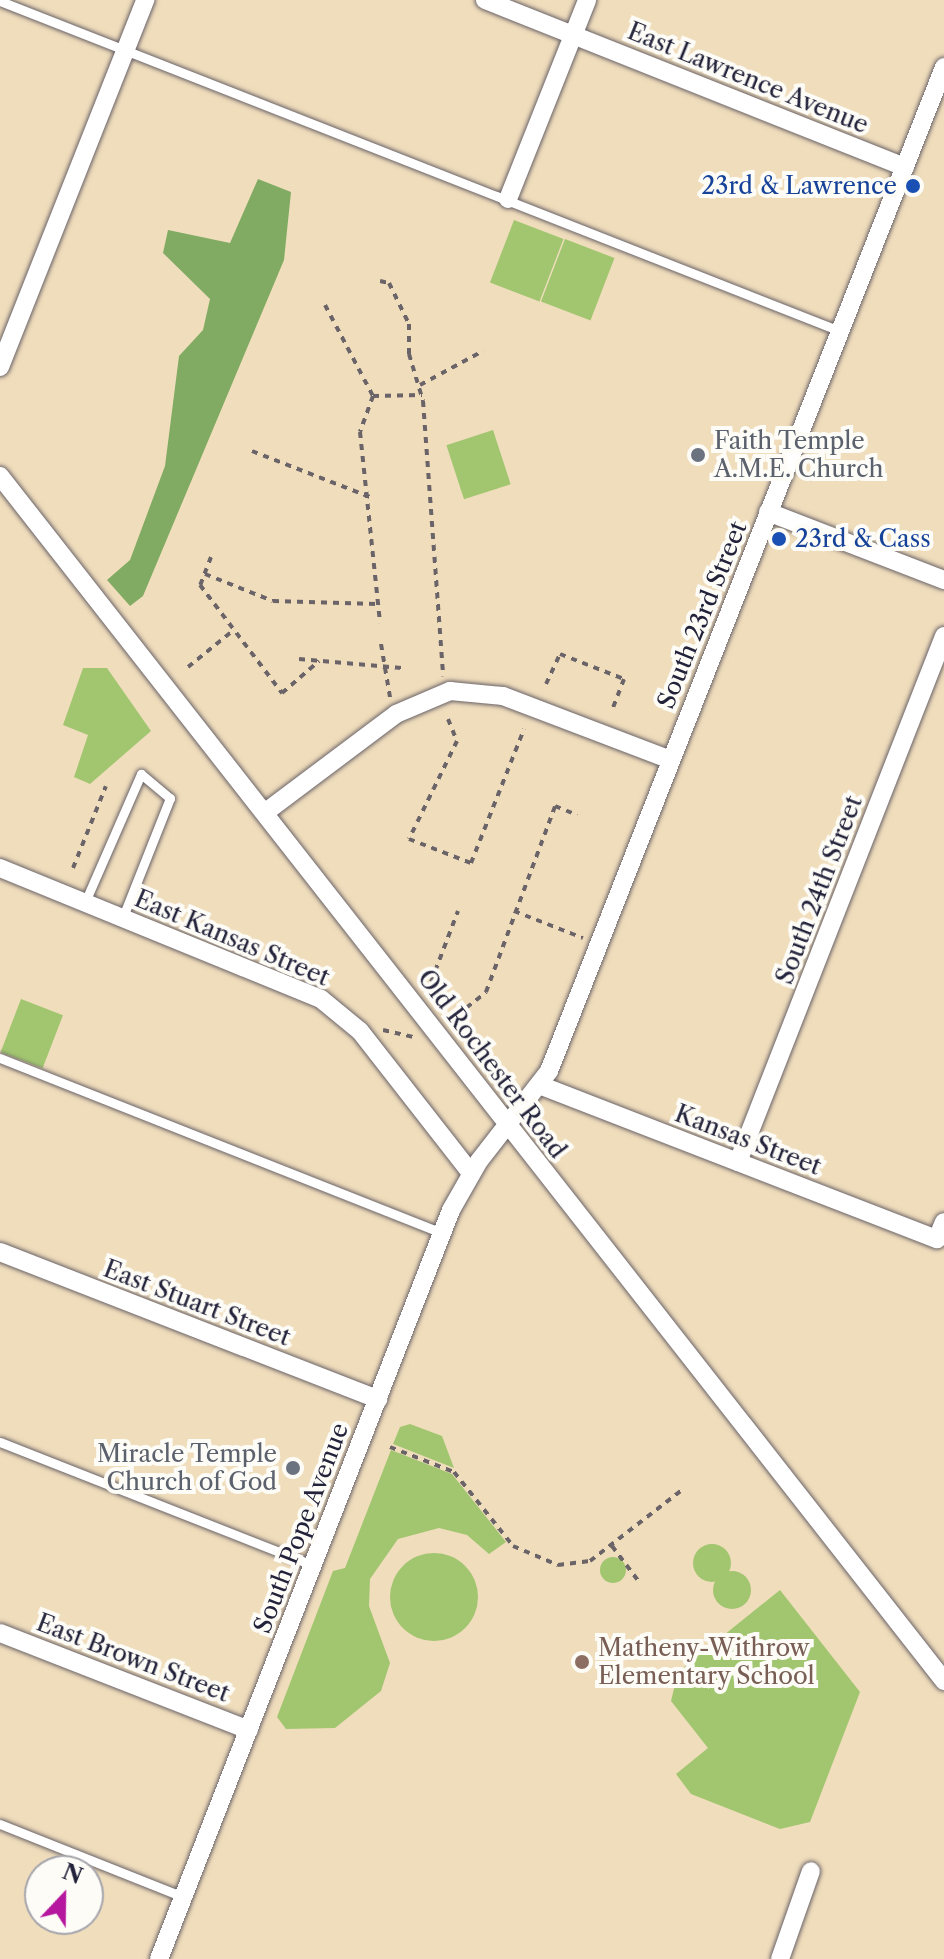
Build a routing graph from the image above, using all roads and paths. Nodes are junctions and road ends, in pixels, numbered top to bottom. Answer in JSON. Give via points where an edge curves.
{"nodes":[{"id":1,"x":145,"y":0,"type":"edge"},
{"id":2,"x":485,"y":0,"type":"edge"},
{"id":3,"x":587,"y":0,"type":"edge"},
{"id":4,"x":0,"y":1,"type":"edge"},
{"id":5,"x":574,"y":35,"type":"junction"},
{"id":6,"x":125,"y":49,"type":"junction"},
{"id":7,"x":944,"y":67,"type":"edge"},
{"id":8,"x":905,"y":167,"type":"junction"},
{"id":9,"x":508,"y":199,"type":"junction"},
{"id":10,"x":380,"y":281,"type":"dead end"},
{"id":11,"x":325,"y":305,"type":"dead end"},
{"id":12,"x":840,"y":331,"type":"junction"},
{"id":13,"x":483,"y":351,"type":"dead end"},
{"id":14,"x":0,"y":367,"type":"edge"},
{"id":15,"x":420,"y":385,"type":"junction"},
{"id":16,"x":422,"y":395,"type":"junction"},
{"id":17,"x":373,"y":396,"type":"junction"},
{"id":18,"x":252,"y":451,"type":"dead end"},
{"id":19,"x":0,"y":476,"type":"edge"},
{"id":20,"x":370,"y":497,"type":"junction"},
{"id":21,"x":768,"y":512,"type":"junction"},
{"id":22,"x":211,"y":557,"type":"dead end"},
{"id":23,"x":205,"y":574,"type":"junction"},
{"id":24,"x":944,"y":580,"type":"edge"},
{"id":25,"x":378,"y":604,"type":"junction"},
{"id":26,"x":380,"y":623,"type":"dead end"},
{"id":27,"x":235,"y":629,"type":"junction"},
{"id":28,"x":944,"y":636,"type":"edge"},
{"id":29,"x":381,"y":644,"type":"dead end"},
{"id":30,"x":299,"y":659,"type":"dead end"},
{"id":31,"x":319,"y":661,"type":"junction"},
{"id":32,"x":382,"y":664,"type":"junction"},
{"id":33,"x":188,"y":667,"type":"dead end"},
{"id":34,"x":402,"y":668,"type":"dead end"},
{"id":35,"x":444,"y":678,"type":"dead end"},
{"id":36,"x":546,"y":684,"type":"dead end"},
{"id":37,"x":391,"y":700,"type":"dead end"},
{"id":38,"x":612,"y":710,"type":"dead end"},
{"id":39,"x":448,"y":719,"type":"dead end"},
{"id":40,"x":524,"y":729,"type":"dead end"},
{"id":41,"x":671,"y":760,"type":"junction"},
{"id":42,"x":106,"y":786,"type":"dead end"},
{"id":43,"x":267,"y":811,"type":"junction"},
{"id":44,"x":577,"y":815,"type":"dead end"},
{"id":45,"x":0,"y":868,"type":"edge"},
{"id":46,"x":73,"y":868,"type":"dead end"},
{"id":47,"x":85,"y":902,"type":"junction"},
{"id":48,"x":458,"y":911,"type":"dead end"},
{"id":49,"x":514,"y":911,"type":"junction"},
{"id":50,"x":123,"y":917,"type":"junction"},
{"id":51,"x":585,"y":939,"type":"dead end"},
{"id":52,"x":431,"y":982,"type":"dead end"},
{"id":53,"x":457,"y":1015,"type":"dead end"},
{"id":54,"x":369,"y":1027,"type":"dead end"},
{"id":55,"x":427,"y":1040,"type":"dead end"},
{"id":56,"x":0,"y":1058,"type":"edge"},
{"id":57,"x":542,"y":1086,"type":"junction"},
{"id":58,"x":509,"y":1127,"type":"junction"},
{"id":59,"x":738,"y":1162,"type":"junction"},
{"id":60,"x":471,"y":1173,"type":"junction"},
{"id":61,"x":941,"y":1230,"type":"edge"},
{"id":62,"x":442,"y":1233,"type":"junction"},
{"id":63,"x":0,"y":1252,"type":"edge"},
{"id":64,"x":378,"y":1399,"type":"junction"},
{"id":65,"x":0,"y":1442,"type":"edge"},
{"id":66,"x":390,"y":1447,"type":"dead end"},
{"id":67,"x":683,"y":1489,"type":"dead end"},
{"id":68,"x":261,"y":1544,"type":"junction"},
{"id":69,"x":612,"y":1546,"type":"junction"},
{"id":70,"x":256,"y":1557,"type":"dead end"},
{"id":71,"x":312,"y":1565,"type":"junction"},
{"id":72,"x":640,"y":1583,"type":"dead end"},
{"id":73,"x":0,"y":1633,"type":"edge"},
{"id":74,"x":944,"y":1681,"type":"edge"},
{"id":75,"x":249,"y":1730,"type":"junction"},
{"id":76,"x":0,"y":1824,"type":"edge"},
{"id":77,"x":811,"y":1871,"type":"dead end"},
{"id":78,"x":183,"y":1897,"type":"junction"},
{"id":79,"x":159,"y":1959,"type":"edge"},
{"id":80,"x":780,"y":1959,"type":"edge"}],
"edges":[{"from":1,"to":6,"type":"street"},
{"from":2,"to":5,"type":"street","name":"East Lawrence Avenue"},
{"from":3,"to":5,"type":"street"},
{"from":4,"to":6,"type":"lane"},
{"from":5,"to":8,"type":"street","name":"East Lawrence Avenue"},
{"from":5,"to":9,"type":"street"},
{"from":6,"to":9,"type":"lane"},
{"from":6,"to":14,"type":"street"},
{"from":7,"to":8,"type":"street","name":"South 23rd Street"},
{"from":8,"to":12,"type":"street","name":"South 23rd Street"},
{"from":9,"to":12,"type":"lane"},
{"from":10,"to":15,"type":"path","via":[[389,283],[409,324],[409,354]]},
{"from":11,"to":17,"type":"path"},
{"from":12,"to":21,"type":"street","name":"South 23rd Street"},
{"from":13,"to":15,"type":"path"},
{"from":15,"to":16,"type":"path"},
{"from":16,"to":17,"type":"path"},
{"from":16,"to":35,"type":"path"},
{"from":17,"to":20,"type":"path","via":[[360,432]]},
{"from":18,"to":20,"type":"path"},
{"from":19,"to":43,"type":"street","name":"Old Rochester Road"},
{"from":20,"to":25,"type":"path"},
{"from":21,"to":24,"type":"street"},
{"from":21,"to":41,"type":"street","name":"South 23rd Street"},
{"from":22,"to":23,"type":"path"},
{"from":23,"to":25,"type":"path","via":[[273,601]]},
{"from":23,"to":27,"type":"path","via":[[200,585]]},
{"from":25,"to":26,"type":"path"},
{"from":27,"to":31,"type":"path","via":[[282,693]]},
{"from":27,"to":33,"type":"path"},
{"from":28,"to":59,"type":"street","name":"South 24th Street"},
{"from":29,"to":32,"type":"path"},
{"from":30,"to":31,"type":"path"},
{"from":31,"to":32,"type":"path"},
{"from":32,"to":34,"type":"path"},
{"from":32,"to":37,"type":"path"},
{"from":36,"to":38,"type":"path","via":[[560,654],[624,679]]},
{"from":39,"to":40,"type":"path","via":[[457,741],[409,839],[471,863]]},
{"from":41,"to":43,"type":"street","via":[[503,696],[450,691],[417,701]]},
{"from":41,"to":57,"type":"street","name":"South 23rd Street"},
{"from":42,"to":46,"type":"path"},
{"from":43,"to":58,"type":"street","name":"Old Rochester Road"},
{"from":44,"to":49,"type":"path","via":[[555,806]]},
{"from":45,"to":47,"type":"street","name":"East Kansas Street"},
{"from":47,"to":50,"type":"street","name":"East Kansas Street"},
{"from":47,"to":50,"type":"lane","via":[[141,774],[170,798]]},
{"from":48,"to":52,"type":"path"},
{"from":49,"to":51,"type":"path"},
{"from":49,"to":53,"type":"path","via":[[486,992]]},
{"from":50,"to":60,"type":"street","name":"East Kansas Street","via":[[321,999],[360,1031]]},
{"from":54,"to":55,"type":"path"},
{"from":56,"to":62,"type":"lane"},
{"from":57,"to":58,"type":"street","name":"South 23rd Street"},
{"from":57,"to":59,"type":"street","name":"Kansas Street"},
{"from":58,"to":60,"type":"street","name":"South Pope Avenue"},
{"from":58,"to":74,"type":"street","name":"Old Rochester Road"},
{"from":59,"to":61,"type":"street","name":"Kansas Street"},
{"from":60,"to":62,"type":"street","name":"South Pope Avenue"},
{"from":62,"to":64,"type":"street","name":"South Pope Avenue"},
{"from":63,"to":64,"type":"street","name":"East Stuart Street"},
{"from":64,"to":71,"type":"street","name":"South Pope Avenue"},
{"from":65,"to":68,"type":"lane"},
{"from":66,"to":69,"type":"path","via":[[454,1472],[527,1556],[574,1565]]},
{"from":67,"to":69,"type":"path"},
{"from":68,"to":70,"type":"lane"},
{"from":68,"to":71,"type":"lane"},
{"from":69,"to":72,"type":"path"},
{"from":71,"to":75,"type":"street","name":"South Pope Avenue"},
{"from":73,"to":75,"type":"street","name":"East Brown Street"},
{"from":75,"to":78,"type":"street","name":"South Pope Avenue"},
{"from":76,"to":78,"type":"lane"},
{"from":77,"to":80,"type":"street"},
{"from":78,"to":79,"type":"street","name":"South Pope Avenue"}]}
